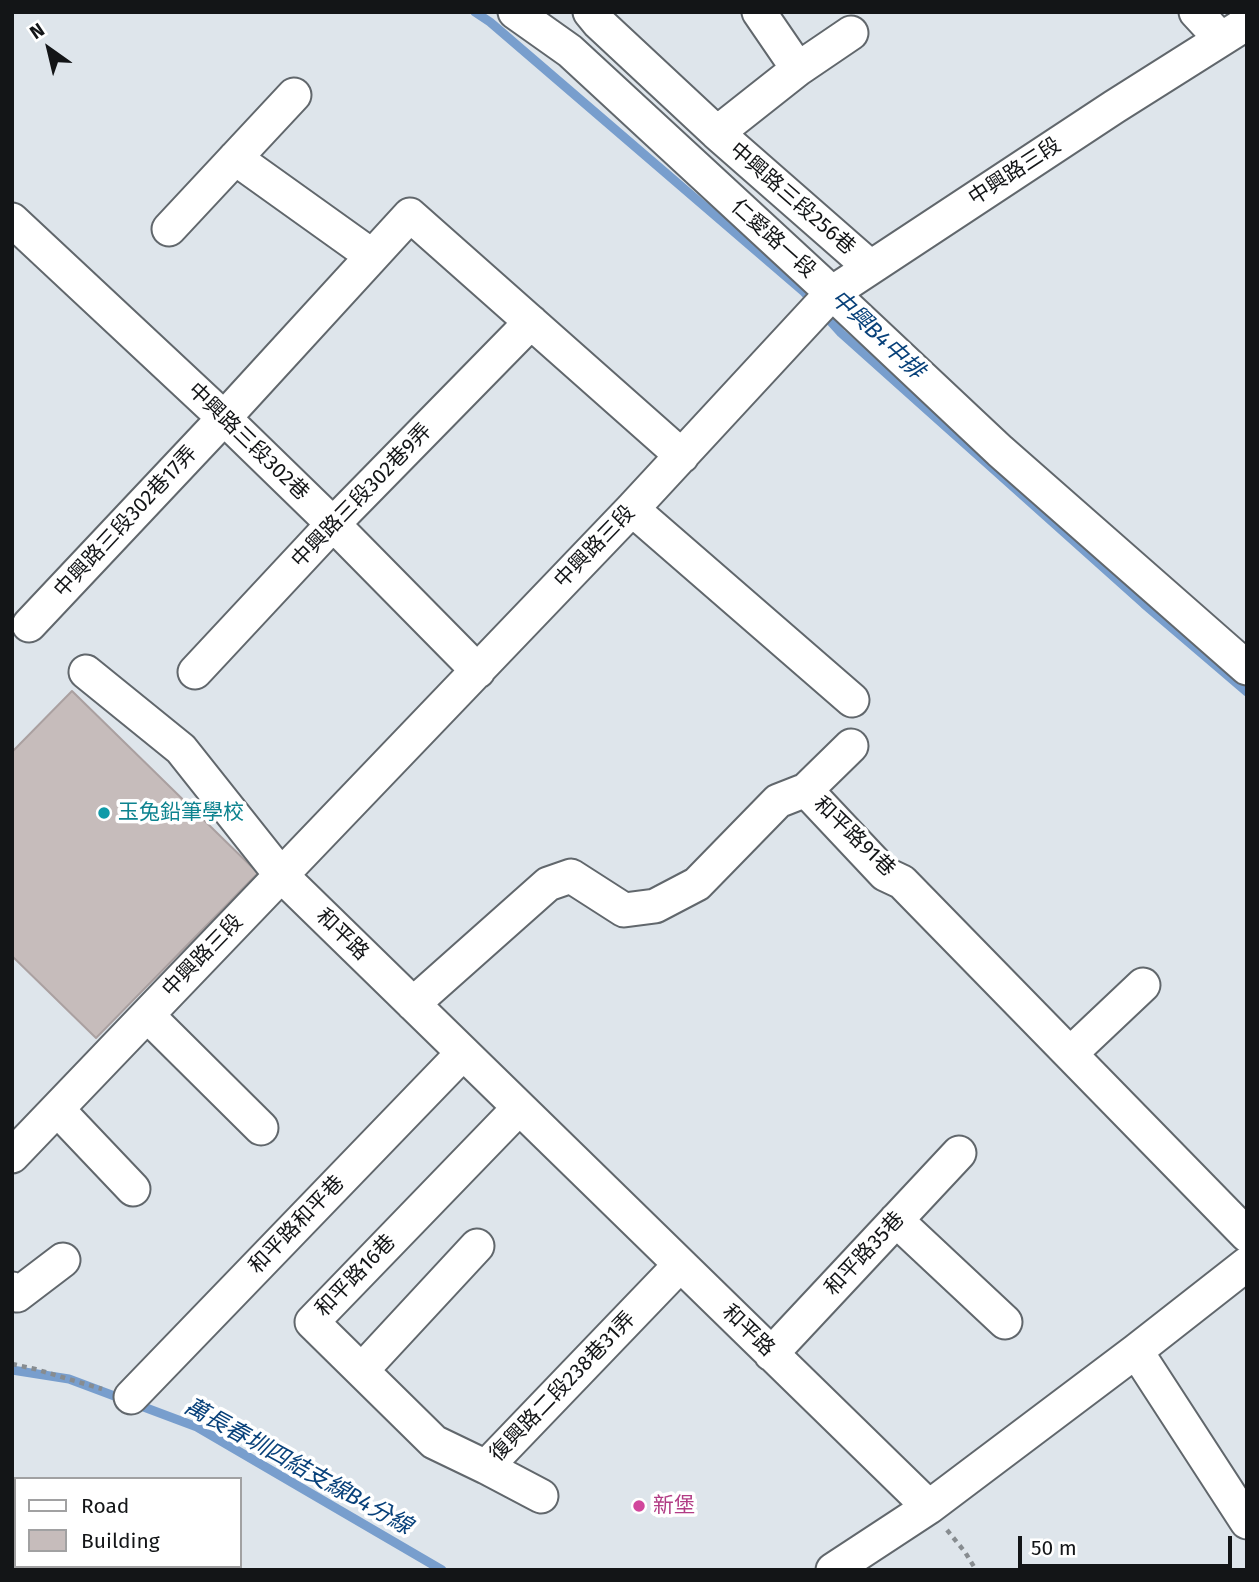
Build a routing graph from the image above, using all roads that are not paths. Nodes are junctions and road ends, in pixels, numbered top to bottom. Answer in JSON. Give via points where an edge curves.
{"nodes":[{"id":1,"x":514,"y":12,"type":"edge"},
{"id":2,"x":759,"y":12,"type":"edge"},
{"id":3,"x":1196,"y":12,"type":"edge"},
{"id":4,"x":595,"y":18,"type":"edge"},
{"id":5,"x":1234,"y":31,"type":"edge"},
{"id":6,"x":851,"y":33,"type":"dead end"},
{"id":7,"x":570,"y":51,"type":"junction"},
{"id":8,"x":798,"y":69,"type":"junction"},
{"id":9,"x":294,"y":95,"type":"dead end"},
{"id":10,"x":717,"y":133,"type":"junction"},
{"id":11,"x":235,"y":158,"type":"junction"},
{"id":12,"x":12,"y":220,"type":"edge"},
{"id":13,"x":169,"y":229,"type":"dead end"},
{"id":14,"x":372,"y":256,"type":"junction"},
{"id":15,"x":870,"y":267,"type":"junction"},
{"id":16,"x":832,"y":292,"type":"junction"},
{"id":17,"x":530,"y":322,"type":"junction"},
{"id":18,"x":224,"y":418,"type":"junction"},
{"id":19,"x":682,"y":456,"type":"junction"},
{"id":20,"x":632,"y":509,"type":"junction"},
{"id":21,"x":333,"y":524,"type":"junction"},
{"id":22,"x":29,"y":625,"type":"dead end"},
{"id":23,"x":1247,"y":668,"type":"edge"},
{"id":24,"x":478,"y":671,"type":"junction"},
{"id":25,"x":86,"y":672,"type":"dead end"},
{"id":26,"x":195,"y":672,"type":"dead end"},
{"id":27,"x":852,"y":700,"type":"dead end"},
{"id":28,"x":851,"y":746,"type":"dead end"},
{"id":29,"x":806,"y":790,"type":"junction"},
{"id":30,"x":281,"y":875,"type":"junction"},
{"id":31,"x":1143,"y":985,"type":"dead end"},
{"id":32,"x":413,"y":1004,"type":"junction"},
{"id":33,"x":147,"y":1015,"type":"junction"},
{"id":34,"x":463,"y":1053,"type":"junction"},
{"id":35,"x":1071,"y":1053,"type":"junction"},
{"id":36,"x":519,"y":1108,"type":"junction"},
{"id":37,"x":57,"y":1109,"type":"junction"},
{"id":38,"x":261,"y":1128,"type":"dead end"},
{"id":39,"x":959,"y":1153,"type":"dead end"},
{"id":40,"x":12,"y":1156,"type":"edge"},
{"id":41,"x":133,"y":1189,"type":"dead end"},
{"id":42,"x":896,"y":1220,"type":"junction"},
{"id":43,"x":1247,"y":1235,"type":"edge"},
{"id":44,"x":477,"y":1246,"type":"dead end"},
{"id":45,"x":63,"y":1260,"type":"dead end"},
{"id":46,"x":1247,"y":1264,"type":"edge"},
{"id":47,"x":680,"y":1265,"type":"junction"},
{"id":48,"x":12,"y":1289,"type":"edge"},
{"id":49,"x":1005,"y":1322,"type":"dead end"},
{"id":50,"x":1136,"y":1351,"type":"junction"},
{"id":51,"x":771,"y":1354,"type":"junction"},
{"id":52,"x":362,"y":1370,"type":"junction"},
{"id":53,"x":131,"y":1397,"type":"road end"},
{"id":54,"x":434,"y":1442,"type":"joint"},
{"id":55,"x":486,"y":1467,"type":"junction"},
{"id":56,"x":541,"y":1496,"type":"dead end"},
{"id":57,"x":929,"y":1507,"type":"junction"},
{"id":58,"x":1247,"y":1522,"type":"edge"},
{"id":59,"x":833,"y":1570,"type":"edge"}],
"edges":[{"from":1,"to":7,"type":"street","name":"仁愛路一段"},
{"from":2,"to":8,"type":"street"},
{"from":3,"to":5,"type":"street"},
{"from":4,"to":7,"type":"street"},
{"from":4,"to":10,"type":"street"},
{"from":5,"to":15,"type":"street","name":"中興路三段"},
{"from":6,"to":8,"type":"street","name":"中興路三段256巷"},
{"from":7,"to":16,"type":"street","name":"仁愛路一段"},
{"from":8,"to":10,"type":"street","name":"中興路三段256巷"},
{"from":9,"to":11,"type":"street"},
{"from":10,"to":15,"type":"street","name":"中興路三段256巷"},
{"from":11,"to":13,"type":"street"},
{"from":11,"to":14,"type":"street"},
{"from":12,"to":18,"type":"street","name":"中興路三段302巷"},
{"from":14,"to":17,"type":"street","name":"中興路三段302巷17弄","via":[[410,215]]},
{"from":14,"to":18,"type":"street","name":"中興路三段302巷17弄"},
{"from":15,"to":16,"type":"street","name":"中興路三段"},
{"from":16,"to":19,"type":"street","name":"中興路三段"},
{"from":16,"to":23,"type":"street","name":"仁愛路一段","via":[[1000,450]]},
{"from":17,"to":19,"type":"street"},
{"from":17,"to":21,"type":"street","name":"中興路三段302巷9弄"},
{"from":18,"to":21,"type":"street","name":"中興路三段302巷"},
{"from":18,"to":22,"type":"street","name":"中興路三段302巷17弄"},
{"from":19,"to":20,"type":"street","name":"中興路三段"},
{"from":20,"to":24,"type":"street","name":"中興路三段"},
{"from":20,"to":27,"type":"street"},
{"from":21,"to":24,"type":"street","name":"中興路三段302巷"},
{"from":21,"to":26,"type":"street","name":"中興路三段302巷9弄"},
{"from":24,"to":30,"type":"street","name":"中興路三段"},
{"from":25,"to":30,"type":"street","name":"和平路","via":[[181,749]]},
{"from":28,"to":29,"type":"street"},
{"from":29,"to":32,"type":"street","name":"和平路91巷","via":[[778,801],[697,884],[655,906],[624,910],[571,876],[548,884]]},
{"from":29,"to":35,"type":"street","name":"和平路91巷","via":[[885,874],[902,882]]},
{"from":30,"to":32,"type":"street","name":"和平路"},
{"from":30,"to":33,"type":"street","name":"中興路三段"},
{"from":31,"to":35,"type":"street"},
{"from":32,"to":34,"type":"street","name":"和平路"},
{"from":33,"to":37,"type":"street","name":"中興路三段"},
{"from":33,"to":38,"type":"street"},
{"from":34,"to":36,"type":"street","name":"和平路"},
{"from":34,"to":53,"type":"street","name":"和平路和平巷"},
{"from":35,"to":43,"type":"street","name":"和平路91巷"},
{"from":36,"to":47,"type":"street","name":"和平路"},
{"from":36,"to":52,"type":"street","name":"和平路16巷","via":[[312,1322]]},
{"from":37,"to":40,"type":"street","name":"中興路三段"},
{"from":37,"to":41,"type":"street"},
{"from":39,"to":42,"type":"street","name":"和平路35巷"},
{"from":42,"to":49,"type":"street"},
{"from":42,"to":51,"type":"street","name":"和平路35巷"},
{"from":44,"to":52,"type":"street"},
{"from":45,"to":48,"type":"street","via":[[17,1295]]},
{"from":46,"to":50,"type":"street"},
{"from":47,"to":51,"type":"street","name":"和平路"},
{"from":47,"to":55,"type":"street","name":"復興路二段238巷31弄"},
{"from":50,"to":57,"type":"street"},
{"from":50,"to":58,"type":"street"},
{"from":51,"to":57,"type":"street","name":"和平路"},
{"from":52,"to":54,"type":"street","name":"和平路16巷"},
{"from":54,"to":55,"type":"street","name":"復興路二段238巷31弄"},
{"from":55,"to":56,"type":"street"},
{"from":57,"to":59,"type":"street"}]}
